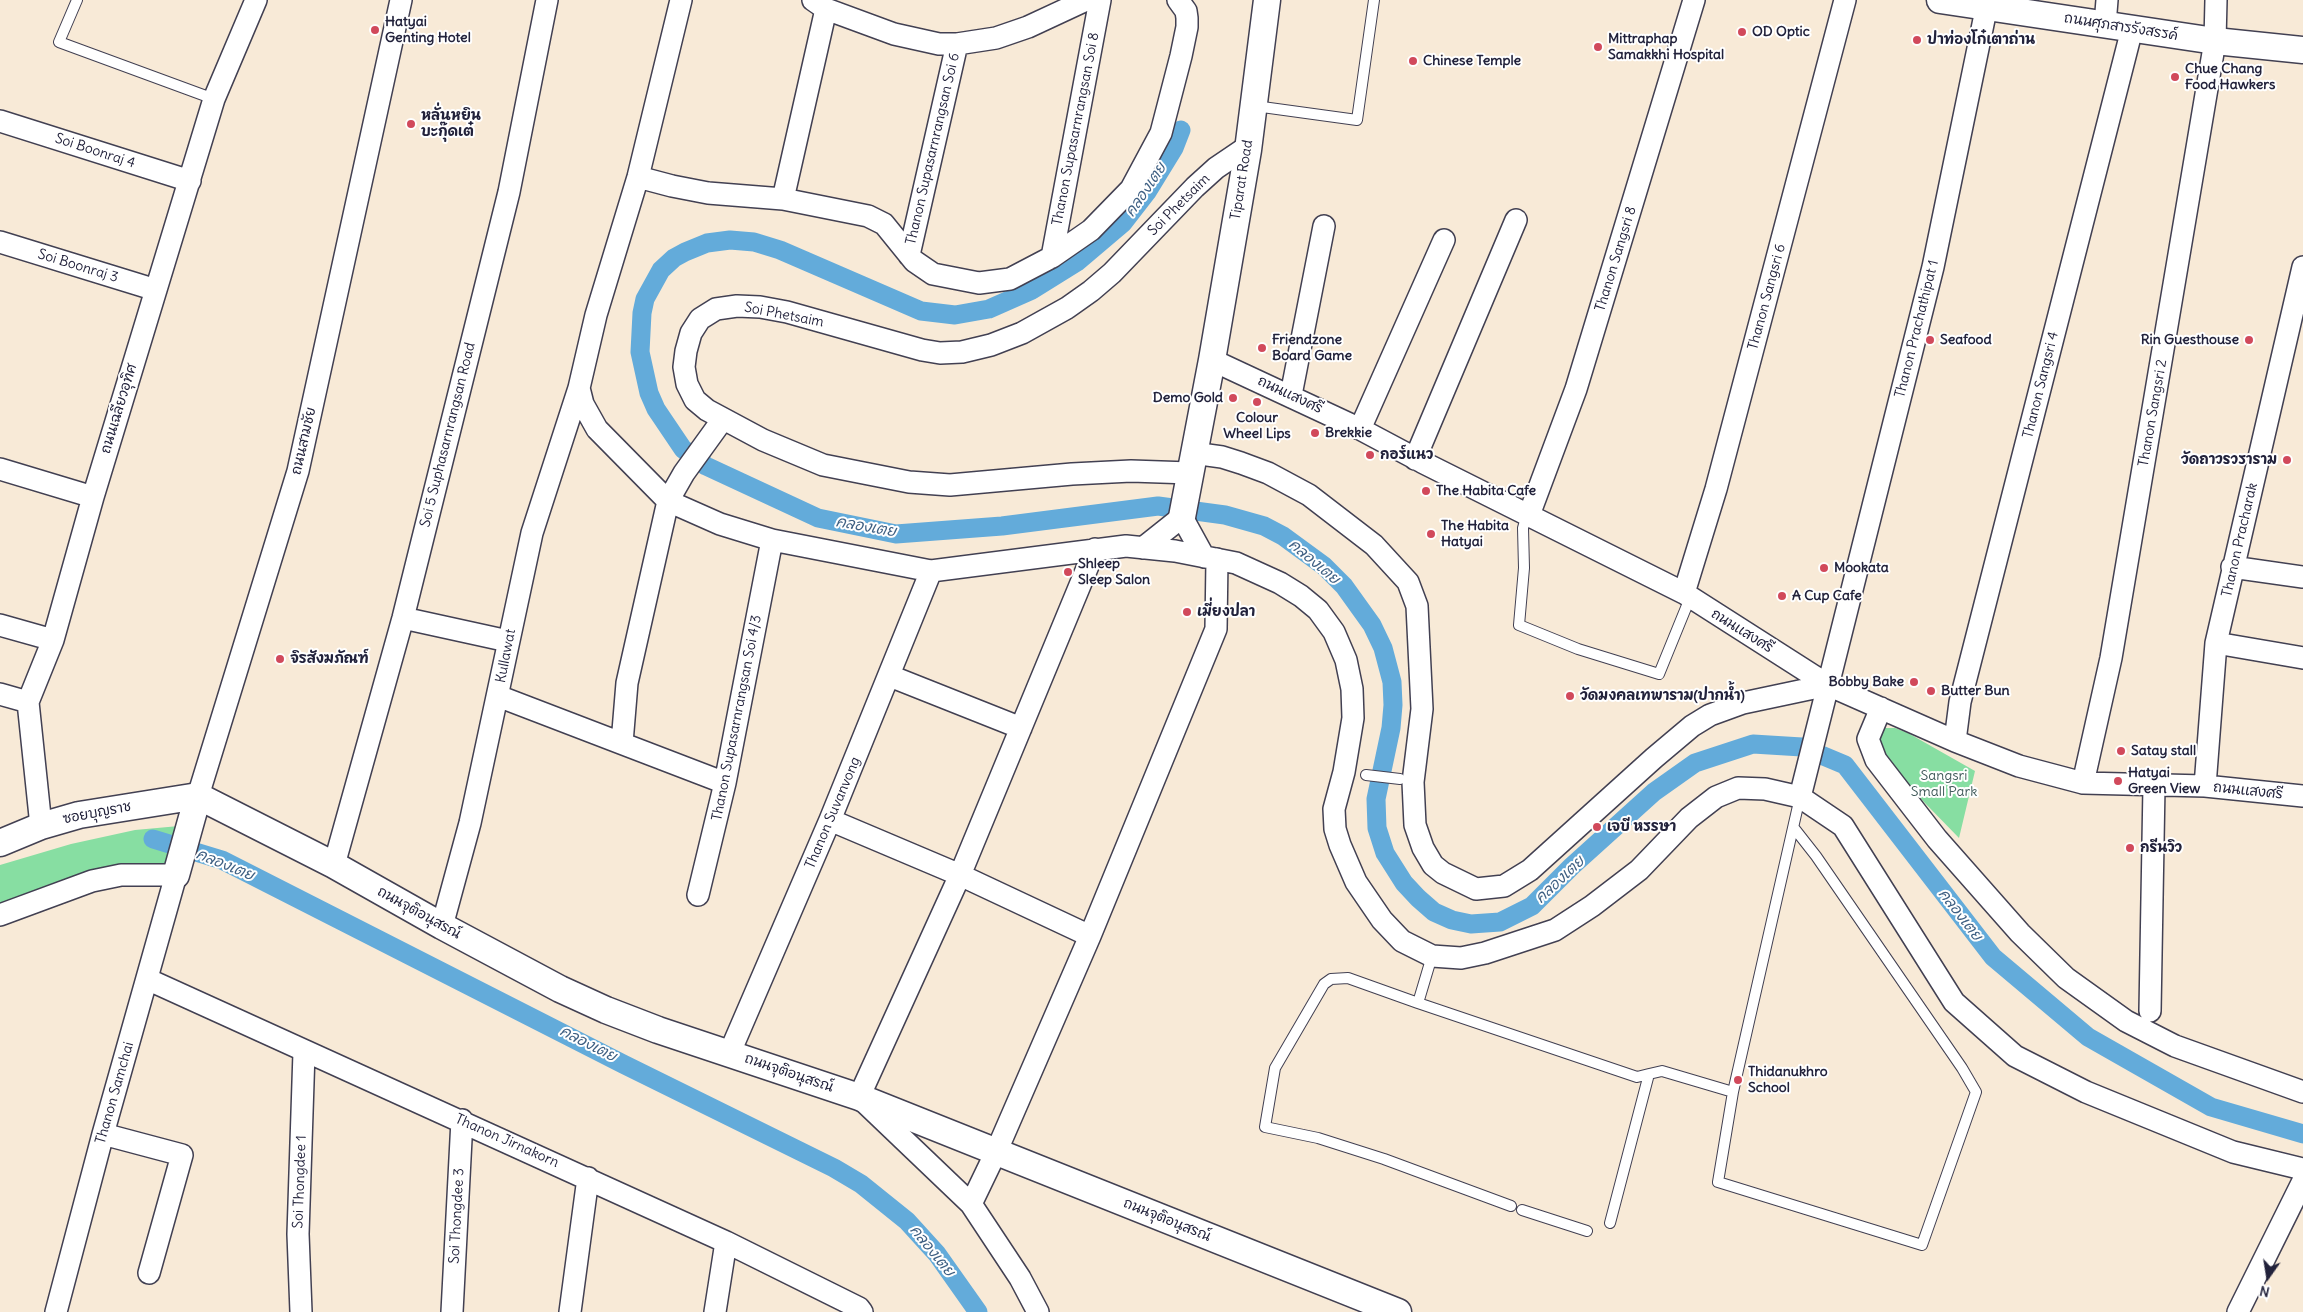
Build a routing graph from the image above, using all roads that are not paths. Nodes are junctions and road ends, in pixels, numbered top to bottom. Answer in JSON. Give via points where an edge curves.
{"nodes":[{"id":1,"x":77,"y":0,"type":"edge"},
{"id":2,"x":256,"y":0,"type":"edge"},
{"id":3,"x":401,"y":0,"type":"edge"},
{"id":4,"x":547,"y":0,"type":"edge"},
{"id":5,"x":681,"y":0,"type":"edge"},
{"id":6,"x":1086,"y":0,"type":"edge"},
{"id":7,"x":1100,"y":0,"type":"edge"},
{"id":8,"x":1178,"y":0,"type":"edge"},
{"id":9,"x":1267,"y":0,"type":"edge"},
{"id":10,"x":1374,"y":0,"type":"edge"},
{"id":11,"x":1694,"y":0,"type":"edge"},
{"id":12,"x":1845,"y":0,"type":"edge"},
{"id":13,"x":1940,"y":0,"type":"edge"},
{"id":14,"x":2216,"y":0,"type":"edge"},
{"id":15,"x":819,"y":4,"type":"edge"},
{"id":16,"x":1987,"y":4,"type":"edge"},
{"id":17,"x":2106,"y":12,"type":"edge"},
{"id":18,"x":2132,"y":28,"type":"junction"},
{"id":19,"x":2215,"y":41,"type":"junction"},
{"id":20,"x":957,"y":44,"type":"junction"},
{"id":21,"x":2303,"y":50,"type":"edge"},
{"id":22,"x":214,"y":99,"type":"junction"},
{"id":23,"x":1254,"y":106,"type":"junction"},
{"id":24,"x":0,"y":121,"type":"edge"},
{"id":25,"x":1247,"y":147,"type":"junction"},
{"id":26,"x":638,"y":177,"type":"junction"},
{"id":27,"x":190,"y":181,"type":"junction"},
{"id":28,"x":783,"y":199,"type":"junction"},
{"id":29,"x":1516,"y":220,"type":"dead end"},
{"id":30,"x":1324,"y":226,"type":"dead end"},
{"id":31,"x":1444,"y":240,"type":"dead end"},
{"id":32,"x":0,"y":242,"type":"edge"},
{"id":33,"x":909,"y":255,"type":"junction"},
{"id":34,"x":1052,"y":258,"type":"junction"},
{"id":35,"x":2303,"y":267,"type":"edge"},
{"id":36,"x":156,"y":290,"type":"junction"},
{"id":37,"x":2296,"y":339,"type":"edge"},
{"id":38,"x":1212,"y":360,"type":"junction"},
{"id":39,"x":579,"y":388,"type":"junction"},
{"id":40,"x":1291,"y":396,"type":"junction"},
{"id":41,"x":717,"y":427,"type":"junction"},
{"id":42,"x":1360,"y":429,"type":"junction"},
{"id":43,"x":1415,"y":459,"type":"junction"},
{"id":44,"x":0,"y":469,"type":"edge"},
{"id":45,"x":1190,"y":470,"type":"junction"},
{"id":46,"x":92,"y":497,"type":"junction"},
{"id":47,"x":668,"y":501,"type":"junction"},
{"id":48,"x":1528,"y":515,"type":"junction"},
{"id":49,"x":1182,"y":517,"type":"junction"},
{"id":50,"x":772,"y":540,"type":"junction"},
{"id":51,"x":1142,"y":548,"type":"junction"},
{"id":52,"x":1095,"y":549,"type":"junction"},
{"id":53,"x":1210,"y":558,"type":"junction"},
{"id":54,"x":2232,"y":567,"type":"junction"},
{"id":55,"x":931,"y":571,"type":"junction"},
{"id":56,"x":2303,"y":577,"type":"edge"},
{"id":57,"x":1687,"y":596,"type":"junction"},
{"id":58,"x":403,"y":618,"type":"junction"},
{"id":59,"x":0,"y":625,"type":"edge"},
{"id":60,"x":53,"y":640,"type":"junction"},
{"id":61,"x":508,"y":641,"type":"junction"},
{"id":62,"x":2216,"y":643,"type":"junction"},
{"id":63,"x":2303,"y":658,"type":"edge"},
{"id":64,"x":890,"y":676,"type":"junction"},
{"id":65,"x":1828,"y":686,"type":"junction"},
{"id":66,"x":0,"y":694,"type":"edge"},
{"id":67,"x":498,"y":696,"type":"junction"},
{"id":68,"x":28,"y":702,"type":"junction"},
{"id":69,"x":1881,"y":708,"type":"junction"},
{"id":70,"x":1021,"y":728,"type":"junction"},
{"id":71,"x":1955,"y":741,"type":"junction"},
{"id":72,"x":622,"y":743,"type":"junction"},
{"id":73,"x":1366,"y":774,"type":"dead end"},
{"id":74,"x":1400,"y":780,"type":"dead end"},
{"id":75,"x":725,"y":783,"type":"junction"},
{"id":76,"x":2083,"y":783,"type":"junction"},
{"id":77,"x":2154,"y":786,"type":"junction"},
{"id":78,"x":2205,"y":786,"type":"junction"},
{"id":79,"x":198,"y":796,"type":"junction"},
{"id":80,"x":2303,"y":796,"type":"edge"},
{"id":81,"x":1800,"y":797,"type":"junction"},
{"id":82,"x":830,"y":820,"type":"junction"},
{"id":83,"x":41,"y":826,"type":"junction"},
{"id":84,"x":1794,"y":828,"type":"junction"},
{"id":85,"x":0,"y":843,"type":"edge"},
{"id":86,"x":334,"y":865,"type":"junction"},
{"id":87,"x":176,"y":875,"type":"junction"},
{"id":88,"x":960,"y":875,"type":"junction"},
{"id":89,"x":698,"y":895,"type":"dead end"},
{"id":90,"x":0,"y":915,"type":"edge"},
{"id":91,"x":442,"y":926,"type":"junction"},
{"id":92,"x":1090,"y":936,"type":"junction"},
{"id":93,"x":1432,"y":956,"type":"junction"},
{"id":94,"x":148,"y":979,"type":"junction"},
{"id":95,"x":1418,"y":1003,"type":"junction"},
{"id":96,"x":2150,"y":1011,"type":"dead end"},
{"id":97,"x":304,"y":1052,"type":"junction"},
{"id":98,"x":730,"y":1052,"type":"junction"},
{"id":99,"x":1649,"y":1074,"type":"junction"},
{"id":100,"x":1734,"y":1092,"type":"junction"},
{"id":101,"x":2303,"y":1092,"type":"edge"},
{"id":102,"x":859,"y":1097,"type":"junction"},
{"id":103,"x":462,"y":1120,"type":"junction"},
{"id":104,"x":103,"y":1134,"type":"junction"},
{"id":105,"x":997,"y":1150,"type":"junction"},
{"id":106,"x":2303,"y":1169,"type":"edge"},
{"id":107,"x":588,"y":1178,"type":"junction"},
{"id":108,"x":2303,"y":1181,"type":"edge"},
{"id":109,"x":971,"y":1204,"type":"junction"},
{"id":110,"x":1511,"y":1206,"type":"dead end"},
{"id":111,"x":1522,"y":1210,"type":"dead end"},
{"id":112,"x":1610,"y":1222,"type":"dead end"},
{"id":113,"x":1587,"y":1231,"type":"dead end"},
{"id":114,"x":726,"y":1242,"type":"junction"},
{"id":115,"x":149,"y":1273,"type":"dead end"},
{"id":116,"x":56,"y":1312,"type":"edge"},
{"id":117,"x":301,"y":1312,"type":"edge"},
{"id":118,"x":452,"y":1312,"type":"edge"},
{"id":119,"x":570,"y":1312,"type":"edge"},
{"id":120,"x":715,"y":1312,"type":"edge"},
{"id":121,"x":862,"y":1312,"type":"edge"},
{"id":122,"x":1038,"y":1312,"type":"edge"},
{"id":123,"x":1398,"y":1312,"type":"edge"},
{"id":124,"x":2238,"y":1312,"type":"edge"}],
"edges":[{"from":1,"to":22,"type":"lane","via":[[59,42]]},
{"from":2,"to":22,"type":"street","name":"ถนนเฉลียวอุทิศ"},
{"from":3,"to":79,"type":"street","name":"ถนนสามชัย","via":[[298,471]]},
{"from":4,"to":58,"type":"street","name":"Soi 5 Suphasarnrangsan Road","via":[[509,192]]},
{"from":5,"to":26,"type":"street"},
{"from":6,"to":20,"type":"street","via":[[996,38]]},
{"from":7,"to":34,"type":"street","name":"Thanon Supasarnrangsan Soi 8"},
{"from":8,"to":34,"type":"street","via":[[1186,11],[1187,28],[1161,133],[1131,189],[1113,210]]},
{"from":9,"to":23,"type":"street","name":"Tiparat Road"},
{"from":10,"to":23,"type":"lane","via":[[1357,120]]},
{"from":11,"to":48,"type":"street","name":"Thanon Sangsri 8","via":[[1576,390]]},
{"from":12,"to":57,"type":"street","name":"Thanon Sangsri 6"},
{"from":13,"to":16,"type":"street","name":"ถนนศุภสารรังสรรค์"},
{"from":14,"to":19,"type":"street","name":"Thanon Sangsri 2"},
{"from":15,"to":20,"type":"street","via":[[901,36],[939,44]]},
{"from":15,"to":28,"type":"street"},
{"from":16,"to":17,"type":"street","name":"ถนนศุภสารรังสรรค์"},
{"from":16,"to":65,"type":"street","name":"Thanon Prachathipat 1","via":[[1933,267]]},
{"from":17,"to":18,"type":"street","name":"ถนนศุภสารรังสรรค์"},
{"from":18,"to":19,"type":"street","name":"ถนนศุภสารรังสรรค์"},
{"from":18,"to":71,"type":"street","name":"Thanon Sangsri 4","via":[[1960,702]]},
{"from":19,"to":21,"type":"street","name":"ถนนศุภสารรังสรรค์"},
{"from":19,"to":76,"type":"street","name":"Thanon Sangsri 2","via":[[2111,658]]},
{"from":20,"to":33,"type":"street","name":"Thanon Supasarnrangsan Soi 6"},
{"from":22,"to":27,"type":"street","name":"ถนนเฉลียวอุทิศ"},
{"from":23,"to":25,"type":"street","name":"Tiparat Road"},
{"from":24,"to":27,"type":"street","name":"Soi Boonraj 4"},
{"from":25,"to":38,"type":"street","name":"Tiparat Road"},
{"from":25,"to":41,"type":"street","name":"Soi Phetsaim","via":[[1195,187],[1091,291],[1022,333],[991,345],[940,353],[760,307],[726,307],[707,313],[691,332],[684,359],[685,376],[695,400],[707,410]]},
{"from":26,"to":28,"type":"street","via":[[708,193]]},
{"from":26,"to":39,"type":"street","name":"Kullawat","via":[[596,315]]},
{"from":27,"to":36,"type":"street","name":"ถนนเฉลียวอุทิศ"},
{"from":28,"to":33,"type":"street","via":[[878,219]]},
{"from":29,"to":43,"type":"street"},
{"from":30,"to":40,"type":"street"},
{"from":31,"to":42,"type":"street"},
{"from":32,"to":36,"type":"street","name":"Soi Boonraj 3"},
{"from":33,"to":34,"type":"street","via":[[933,274],[979,283],[1010,279]]},
{"from":35,"to":37,"type":"street","name":"Thanon Pracharak"},
{"from":36,"to":46,"type":"street","name":"ถนนเฉลียวอุทิศ"},
{"from":37,"to":54,"type":"street","name":"Thanon Pracharak"},
{"from":38,"to":40,"type":"street","name":"ถนนเเสงศรี"},
{"from":38,"to":45,"type":"street","name":"Tiparat Road"},
{"from":39,"to":47,"type":"street","via":[[583,404],[597,429]]},
{"from":39,"to":61,"type":"street","name":"Kullawat","via":[[532,533]]},
{"from":40,"to":42,"type":"street","name":"ถนนเเสงศรี"},
{"from":41,"to":45,"type":"street","name":"Soi Phetsaim","via":[[763,440],[823,465],[909,482],[950,485],[1092,473]]},
{"from":41,"to":47,"type":"street"},
{"from":42,"to":43,"type":"street","name":"ถนนเเสงศรี"},
{"from":43,"to":48,"type":"street","name":"ถนนเเสงศรี"},
{"from":44,"to":46,"type":"street"},
{"from":45,"to":49,"type":"street","name":"Tiparat Road"},
{"from":45,"to":65,"type":"street","name":"Soi Phetsaim","via":[[1222,457],[1286,482],[1309,495],[1374,546],[1408,582],[1418,606],[1422,700],[1413,782],[1415,825],[1433,865],[1476,889],[1504,886],[1530,870],[1654,758],[1710,715],[1743,703]]},
{"from":46,"to":60,"type":"street","name":"ถนนเฉลียวอุทิศ"},
{"from":47,"to":50,"type":"street","via":[[720,524]]},
{"from":47,"to":72,"type":"street","via":[[626,683]]},
{"from":48,"to":57,"type":"street","name":"ถนนเเสงศรี"},
{"from":48,"to":57,"type":"lane","via":[[1523,528],[1524,568],[1519,625],[1578,649],[1659,674]]},
{"from":49,"to":51,"type":"street"},
{"from":49,"to":53,"type":"street"},
{"from":50,"to":55,"type":"street"},
{"from":50,"to":75,"type":"street","name":"Thanon Supasarnrangsan Soi 4/3"},
{"from":51,"to":52,"type":"street"},
{"from":51,"to":53,"type":"street"},
{"from":52,"to":55,"type":"street"},
{"from":52,"to":70,"type":"street"},
{"from":53,"to":92,"type":"street","via":[[1216,629]]},
{"from":53,"to":93,"type":"street","via":[[1256,571],[1301,596],[1318,610],[1334,632],[1350,675],[1354,704],[1344,772],[1334,809],[1335,830],[1356,882],[1382,920],[1402,942]]},
{"from":54,"to":56,"type":"street"},
{"from":54,"to":62,"type":"street","name":"Thanon Pracharak"},
{"from":55,"to":64,"type":"street","name":"Thanon Suvanvong"},
{"from":57,"to":65,"type":"street","name":"ถนนเเสงศรี"},
{"from":58,"to":61,"type":"street"},
{"from":58,"to":86,"type":"street","name":"Soi 5 Suphasarnrangsan Road"},
{"from":59,"to":60,"type":"street"},
{"from":60,"to":68,"type":"street","name":"ถนนเฉลียวอุทิศ"},
{"from":61,"to":67,"type":"street","name":"Kullawat"},
{"from":62,"to":63,"type":"street"},
{"from":62,"to":78,"type":"street","name":"Thanon Pracharak"},
{"from":64,"to":70,"type":"street"},
{"from":64,"to":82,"type":"street","name":"Thanon Suvanvong"},
{"from":65,"to":69,"type":"street","name":"ถนนเเสงศรี"},
{"from":65,"to":81,"type":"street","name":"Thanon Prachathipat 1"},
{"from":66,"to":68,"type":"street"},
{"from":67,"to":72,"type":"street"},
{"from":67,"to":91,"type":"street","name":"Kullawat","via":[[470,823]]},
{"from":68,"to":83,"type":"street","name":"ถนนเฉลียวอุทิศ"},
{"from":69,"to":71,"type":"street","name":"ถนนเเสงศรี"},
{"from":69,"to":101,"type":"street","via":[[1868,739],[1876,760],[1937,839],[2020,933],[2066,978],[2126,1021],[2175,1046]]},
{"from":70,"to":88,"type":"street"},
{"from":71,"to":76,"type":"street","name":"ถนนเเสงศรี","via":[[2019,766]]},
{"from":72,"to":75,"type":"street"},
{"from":73,"to":74,"type":"lane"},
{"from":75,"to":89,"type":"street","name":"Thanon Supasarnrangsan Soi 4/3"},
{"from":76,"to":77,"type":"street","name":"ถนนเเสงศรี"},
{"from":77,"to":78,"type":"street","name":"ถนนเเสงศรี"},
{"from":77,"to":96,"type":"street"},
{"from":78,"to":80,"type":"street","name":"ถนนเเสงศรี"},
{"from":79,"to":83,"type":"street","name":"ซอยบุญราช","via":[[79,815]]},
{"from":79,"to":86,"type":"street","name":"ถนนจุติอนุสรณ์"},
{"from":79,"to":87,"type":"street","name":"ถนนสามชัย"},
{"from":81,"to":84,"type":"lane"},
{"from":81,"to":93,"type":"street","via":[[1765,789],[1738,788],[1716,797],[1689,818],[1639,870],[1555,930],[1485,954],[1460,958]]},
{"from":81,"to":106,"type":"street","via":[[1843,826],[1954,1002],[2014,1056],[2086,1092],[2233,1152]]},
{"from":82,"to":88,"type":"street"},
{"from":82,"to":98,"type":"street","name":"Thanon Suvanvong"},
{"from":83,"to":85,"type":"street","name":"ซอยบุญราช"},
{"from":84,"to":100,"type":"lane"},
{"from":84,"to":100,"type":"lane","via":[[1976,1092],[1922,1245],[1718,1182]]},
{"from":86,"to":91,"type":"street","name":"ถนนจุติอนุสรณ์"},
{"from":87,"to":90,"type":"street","via":[[121,875],[92,881]]},
{"from":87,"to":94,"type":"street","name":"Thanon Samchai"},
{"from":88,"to":92,"type":"street"},
{"from":88,"to":102,"type":"street"},
{"from":91,"to":98,"type":"street","name":"ถนนจุติอนุสรณ์","via":[[606,1010]]},
{"from":92,"to":105,"type":"street"},
{"from":93,"to":95,"type":"lane"},
{"from":94,"to":97,"type":"street","name":"Thanon Jirnakorn"},
{"from":94,"to":104,"type":"street","name":"Thanon Samchai"},
{"from":95,"to":99,"type":"lane","via":[[1637,1077]]},
{"from":95,"to":110,"type":"lane","via":[[1348,978],[1331,979],[1324,984],[1276,1068],[1265,1127],[1318,1138],[1384,1159]]},
{"from":97,"to":103,"type":"street","name":"Thanon Jirnakorn"},
{"from":97,"to":117,"type":"street","name":"Soi Thongdee 1","via":[[298,1234]]},
{"from":98,"to":102,"type":"street","name":"ถนนจุติอนุสรณ์"},
{"from":99,"to":100,"type":"lane","via":[[1662,1071]]},
{"from":99,"to":112,"type":"lane"},
{"from":102,"to":105,"type":"street","name":"ถนนจุติอนุสรณ์"},
{"from":102,"to":109,"type":"street"},
{"from":103,"to":107,"type":"street","name":"Thanon Jirnakorn"},
{"from":103,"to":118,"type":"street","name":"Soi Thongdee 3"},
{"from":104,"to":115,"type":"street","via":[[182,1155]]},
{"from":104,"to":116,"type":"street","name":"Thanon Samchai"},
{"from":105,"to":109,"type":"street"},
{"from":105,"to":123,"type":"street","name":"ถนนจุติอนุสรณ์"},
{"from":107,"to":114,"type":"street","name":"Thanon Jirnakorn"},
{"from":107,"to":119,"type":"street"},
{"from":108,"to":124,"type":"street"},
{"from":109,"to":122,"type":"street","via":[[1020,1278]]},
{"from":111,"to":113,"type":"lane"},
{"from":114,"to":120,"type":"street"},
{"from":114,"to":121,"type":"street","name":"Thanon Jirnakorn"}]}
